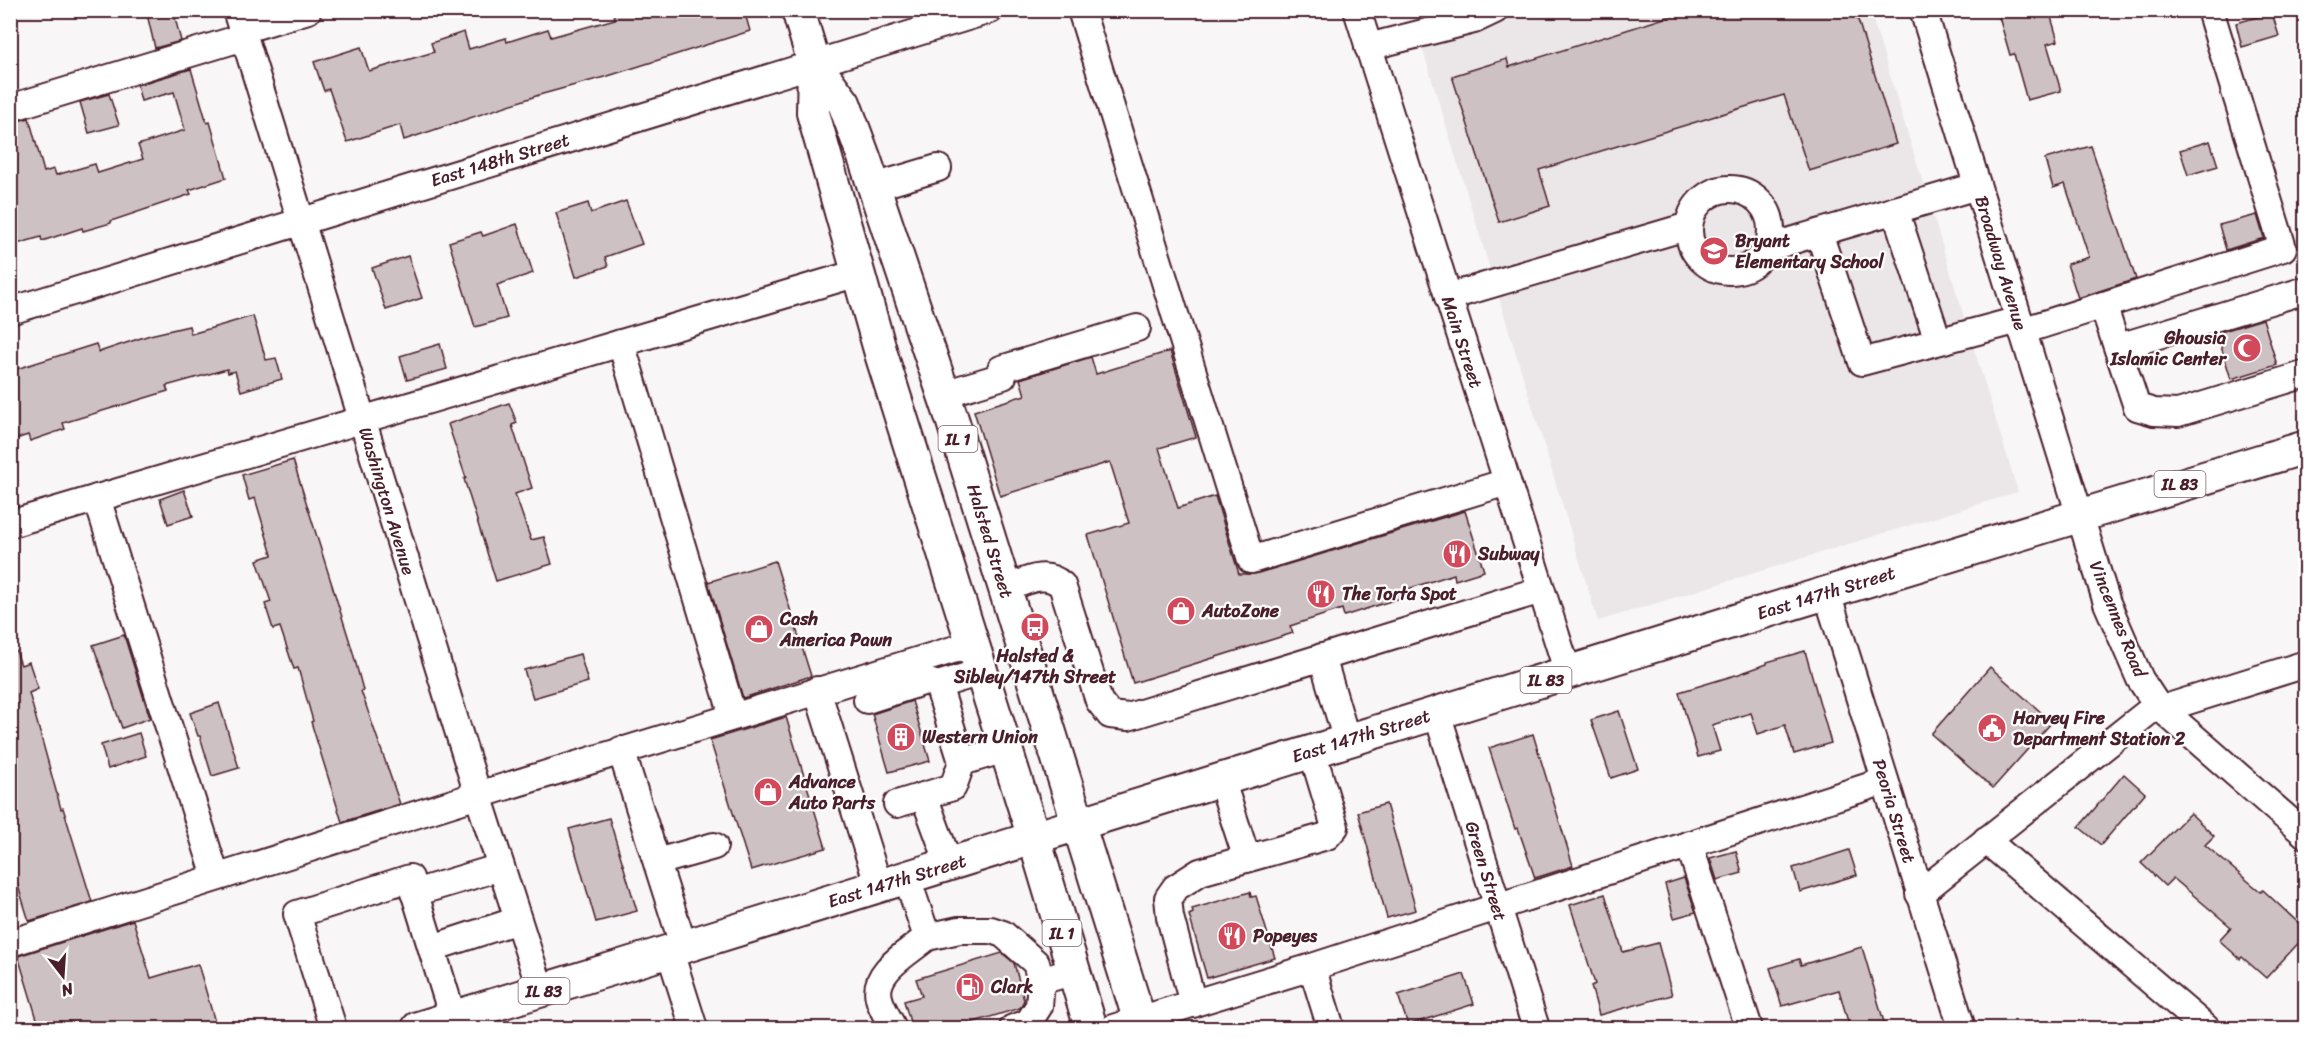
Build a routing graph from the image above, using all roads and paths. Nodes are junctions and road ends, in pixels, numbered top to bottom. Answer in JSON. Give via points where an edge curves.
{"nodes":[{"id":1,"x":308,"y":10,"type":"edge"},
{"id":2,"x":798,"y":10,"type":"edge"},
{"id":3,"x":990,"y":10,"type":"edge"},
{"id":4,"x":1082,"y":10,"type":"edge"},
{"id":5,"x":1357,"y":10,"type":"edge"},
{"id":6,"x":1494,"y":10,"type":"edge"},
{"id":7,"x":1923,"y":10,"type":"edge"},
{"id":8,"x":2210,"y":10,"type":"edge"},
{"id":9,"x":241,"y":26,"type":"edge"},
{"id":10,"x":1368,"y":47,"type":"junction"},
{"id":11,"x":814,"y":63,"type":"junction"},
{"id":12,"x":10,"y":108,"type":"edge"},
{"id":13,"x":938,"y":168,"type":"dead end"},
{"id":14,"x":1977,"y":186,"type":"junction"},
{"id":15,"x":874,"y":187,"type":"junction"},
{"id":16,"x":1896,"y":210,"type":"junction"},
{"id":17,"x":301,"y":221,"type":"junction"},
{"id":18,"x":1689,"y":226,"type":"junction"},
{"id":19,"x":1819,"y":233,"type":"junction"},
{"id":20,"x":1767,"y":248,"type":"junction"},
{"id":21,"x":858,"y":273,"type":"junction"},
{"id":22,"x":2306,"y":290,"type":"edge"},
{"id":23,"x":1448,"y":297,"type":"junction"},
{"id":24,"x":2103,"y":305,"type":"junction"},
{"id":25,"x":10,"y":311,"type":"edge"},
{"id":26,"x":2021,"y":325,"type":"junction"},
{"id":27,"x":1137,"y":328,"type":"dead end"},
{"id":28,"x":1938,"y":341,"type":"junction"},
{"id":29,"x":621,"y":343,"type":"junction"},
{"id":30,"x":2119,"y":347,"type":"junction"},
{"id":31,"x":2306,"y":374,"type":"edge"},
{"id":32,"x":944,"y":394,"type":"junction"},
{"id":33,"x":362,"y":419,"type":"junction"},
{"id":34,"x":2306,"y":447,"type":"edge"},
{"id":35,"x":1507,"y":482,"type":"junction"},
{"id":36,"x":97,"y":498,"type":"junction"},
{"id":37,"x":2080,"y":514,"type":"junction"},
{"id":38,"x":10,"y":524,"type":"edge"},
{"id":39,"x":1005,"y":589,"type":"junction"},
{"id":40,"x":1541,"y":590,"type":"junction"},
{"id":41,"x":1827,"y":592,"type":"junction"},
{"id":42,"x":1322,"y":657,"type":"junction"},
{"id":43,"x":977,"y":658,"type":"junction"},
{"id":44,"x":2306,"y":664,"type":"edge"},
{"id":45,"x":1568,"y":673,"type":"junction"},
{"id":46,"x":938,"y":685,"type":"junction"},
{"id":47,"x":817,"y":690,"type":"junction"},
{"id":48,"x":867,"y":700,"type":"dead end"},
{"id":49,"x":2159,"y":707,"type":"junction"},
{"id":50,"x":1437,"y":713,"type":"junction"},
{"id":51,"x":733,"y":716,"type":"junction"},
{"id":52,"x":1347,"y":741,"type":"junction"},
{"id":53,"x":1005,"y":749,"type":"junction"},
{"id":54,"x":621,"y":750,"type":"junction"},
{"id":55,"x":1312,"y":751,"type":"junction"},
{"id":56,"x":962,"y":762,"type":"junction"},
{"id":57,"x":1221,"y":779,"type":"junction"},
{"id":58,"x":1885,"y":781,"type":"junction"},
{"id":59,"x":478,"y":795,"type":"junction"},
{"id":60,"x":924,"y":796,"type":"junction"},
{"id":61,"x":897,"y":804,"type":"dead end"},
{"id":62,"x":1079,"y":824,"type":"junction"},
{"id":63,"x":2306,"y":835,"type":"edge"},
{"id":64,"x":1034,"y":838,"type":"junction"},
{"id":65,"x":1986,"y":840,"type":"junction"},
{"id":66,"x":1689,"y":844,"type":"junction"},
{"id":67,"x":714,"y":846,"type":"dead end"},
{"id":68,"x":1247,"y":859,"type":"junction"},
{"id":69,"x":657,"y":862,"type":"junction"},
{"id":70,"x":949,"y":864,"type":"junction"},
{"id":71,"x":501,"y":867,"type":"junction"},
{"id":72,"x":216,"y":877,"type":"junction"},
{"id":73,"x":893,"y":882,"type":"junction"},
{"id":74,"x":414,"y":893,"type":"junction"},
{"id":75,"x":1919,"y":894,"type":"junction"},
{"id":76,"x":1497,"y":907,"type":"junction"},
{"id":77,"x":518,"y":920,"type":"junction"},
{"id":78,"x":927,"y":937,"type":"junction"},
{"id":79,"x":10,"y":943,"type":"edge"},
{"id":80,"x":432,"y":948,"type":"junction"},
{"id":81,"x":677,"y":950,"type":"junction"},
{"id":82,"x":1312,"y":967,"type":"junction"},
{"id":83,"x":1074,"y":971,"type":"junction"},
{"id":84,"x":1041,"y":981,"type":"junction"},
{"id":85,"x":541,"y":992,"type":"junction"},
{"id":86,"x":1193,"y":1004,"type":"junction"},
{"id":87,"x":2182,"y":1017,"type":"edge"},
{"id":88,"x":453,"y":1018,"type":"junction"},
{"id":89,"x":1132,"y":1026,"type":"edge"},
{"id":90,"x":333,"y":1029,"type":"edge"},
{"id":91,"x":418,"y":1029,"type":"edge"},
{"id":92,"x":694,"y":1029,"type":"edge"},
{"id":93,"x":893,"y":1029,"type":"edge"},
{"id":94,"x":1013,"y":1029,"type":"edge"},
{"id":95,"x":1091,"y":1029,"type":"edge"},
{"id":96,"x":1331,"y":1029,"type":"edge"},
{"id":97,"x":1536,"y":1029,"type":"edge"},
{"id":98,"x":1749,"y":1029,"type":"edge"},
{"id":99,"x":1962,"y":1029,"type":"edge"},
{"id":100,"x":2206,"y":1029,"type":"edge"}],
"edges":[{"from":1,"to":9,"type":"street"},
{"from":2,"to":11,"type":"main road","name":"Halsted Street","number":"IL 1"},
{"from":3,"to":11,"type":"street","name":"East 148th Street"},
{"from":4,"to":35,"type":"street","via":[[1251,560]]},
{"from":5,"to":10,"type":"street","name":"Main Street"},
{"from":6,"to":10,"type":"street","via":[[1474,20]]},
{"from":7,"to":14,"type":"street","name":"Broadway Avenue"},
{"from":8,"to":24,"type":"street","via":[[2283,248]]},
{"from":9,"to":12,"type":"street"},
{"from":9,"to":17,"type":"street","name":"Washington Avenue"},
{"from":10,"to":23,"type":"street","name":"Main Street"},
{"from":11,"to":15,"type":"main road","name":"Halsted Street","number":"IL 1","via":[[844,103]]},
{"from":11,"to":17,"type":"street","name":"East 148th Street"},
{"from":11,"to":21,"type":"main road","name":"Halsted Street","number":"IL 1","via":[[813,113]]},
{"from":13,"to":15,"type":"street"},
{"from":14,"to":16,"type":"street"},
{"from":14,"to":26,"type":"street","name":"Broadway Avenue"},
{"from":15,"to":32,"type":"main road","name":"Halsted Street","number":"IL 1"},
{"from":16,"to":19,"type":"street"},
{"from":16,"to":28,"type":"street"},
{"from":17,"to":25,"type":"street","name":"East 148th Street"},
{"from":17,"to":33,"type":"street","name":"Washington Avenue"},
{"from":18,"to":20,"type":"street","via":[[1692,246],[1700,258],[1723,271],[1749,267]]},
{"from":18,"to":20,"type":"street","via":[[1697,207],[1706,198],[1731,189],[1745,192],[1766,209],[1771,221],[1772,235]]},
{"from":18,"to":23,"type":"street"},
{"from":19,"to":20,"type":"street"},
{"from":19,"to":28,"type":"street","via":[[1862,362]]},
{"from":21,"to":29,"type":"street"},
{"from":21,"to":43,"type":"main road","name":"Halsted Street","number":"IL 1"},
{"from":22,"to":30,"type":"street"},
{"from":23,"to":35,"type":"street","name":"Main Street"},
{"from":24,"to":26,"type":"street"},
{"from":24,"to":30,"type":"street"},
{"from":26,"to":28,"type":"street"},
{"from":26,"to":37,"type":"street","name":"Broadway Avenue"},
{"from":27,"to":32,"type":"street","via":[[1001,369],[1003,376]]},
{"from":29,"to":33,"type":"street"},
{"from":29,"to":51,"type":"street"},
{"from":30,"to":31,"type":"street","via":[[2137,407],[2154,412],[2178,412]]},
{"from":32,"to":39,"type":"main road","name":"Halsted Street","number":"IL 1"},
{"from":33,"to":36,"type":"street"},
{"from":33,"to":59,"type":"street","name":"Washington Avenue"},
{"from":34,"to":37,"type":"main road","name":"East 147th Street","number":"IL 83"},
{"from":35,"to":40,"type":"street","name":"Main Street"},
{"from":36,"to":38,"type":"street"},
{"from":36,"to":72,"type":"street"},
{"from":37,"to":41,"type":"main road","name":"East 147th Street","number":"IL 83"},
{"from":37,"to":49,"type":"street","name":"Vincennes Road","via":[[2107,603],[2140,679]]},
{"from":39,"to":42,"type":"street","via":[[1045,576],[1062,585],[1099,701],[1110,715],[1128,717]]},
{"from":39,"to":62,"type":"main road","name":"Halsted Street","number":"IL 1"},
{"from":40,"to":42,"type":"street"},
{"from":40,"to":45,"type":"street","name":"Main Street"},
{"from":41,"to":45,"type":"main road","name":"East 147th Street","number":"IL 83"},
{"from":41,"to":58,"type":"street","name":"Peoria Street"},
{"from":42,"to":52,"type":"street"},
{"from":43,"to":46,"type":"street"},
{"from":43,"to":47,"type":"street"},
{"from":43,"to":53,"type":"main road","name":"Halsted Street","number":"IL 1"},
{"from":44,"to":49,"type":"street"},
{"from":45,"to":50,"type":"main road","name":"East 147th Street","number":"IL 83"},
{"from":46,"to":48,"type":"street","via":[[926,681]]},
{"from":46,"to":56,"type":"street"},
{"from":47,"to":51,"type":"street"},
{"from":47,"to":73,"type":"street"},
{"from":49,"to":63,"type":"street","name":"Vincennes Road"},
{"from":49,"to":65,"type":"street"},
{"from":50,"to":52,"type":"main road","name":"East 147th Street","number":"IL 83"},
{"from":50,"to":76,"type":"street","name":"Green Street"},
{"from":51,"to":54,"type":"street"},
{"from":52,"to":55,"type":"main road","name":"East 147th Street","number":"IL 83"},
{"from":53,"to":56,"type":"street"},
{"from":53,"to":64,"type":"main road","name":"Halsted Street","number":"IL 1"},
{"from":54,"to":59,"type":"street"},
{"from":54,"to":69,"type":"street"},
{"from":55,"to":57,"type":"main road","name":"East 147th Street","number":"IL 83"},
{"from":55,"to":68,"type":"street","via":[[1335,827],[1327,836]]},
{"from":56,"to":60,"type":"street","via":[[953,787]]},
{"from":57,"to":62,"type":"main road","name":"East 147th Street","number":"IL 83"},
{"from":57,"to":68,"type":"street"},
{"from":58,"to":66,"type":"street"},
{"from":58,"to":75,"type":"street","name":"Peoria Street"},
{"from":59,"to":71,"type":"street","name":"Washington Avenue"},
{"from":59,"to":72,"type":"street"},
{"from":60,"to":61,"type":"street"},
{"from":60,"to":70,"type":"street"},
{"from":62,"to":64,"type":"main road","name":"East 147th Street","number":"IL 83"},
{"from":62,"to":89,"type":"main road","name":"Halsted Street","number":"IL 1"},
{"from":64,"to":70,"type":"main road","name":"East 147th Street","number":"IL 83"},
{"from":64,"to":83,"type":"main road","name":"Halsted Street","number":"IL 1"},
{"from":65,"to":75,"type":"street"},
{"from":65,"to":87,"type":"street"},
{"from":66,"to":76,"type":"street"},
{"from":66,"to":98,"type":"street"},
{"from":67,"to":69,"type":"street"},
{"from":68,"to":86,"type":"street","via":[[1200,872],[1175,888],[1168,898]]},
{"from":69,"to":81,"type":"street"},
{"from":70,"to":73,"type":"main road","name":"East 147th Street","number":"IL 83"},
{"from":71,"to":74,"type":"street"},
{"from":71,"to":77,"type":"street","name":"Washington Avenue"},
{"from":72,"to":79,"type":"street"},
{"from":73,"to":78,"type":"street"},
{"from":73,"to":81,"type":"main road","name":"East 147th Street","number":"IL 83"},
{"from":74,"to":80,"type":"street"},
{"from":74,"to":90,"type":"street","via":[[410,878],[297,914]]},
{"from":75,"to":99,"type":"street","name":"Peoria Street"},
{"from":76,"to":82,"type":"street"},
{"from":76,"to":97,"type":"street","name":"Green Street"},
{"from":77,"to":80,"type":"street"},
{"from":77,"to":85,"type":"street","name":"Washington Avenue"},
{"from":78,"to":84,"type":"street","via":[[959,930],[1003,934],[1036,963]]},
{"from":78,"to":93,"type":"street","via":[[885,971],[878,983],[879,998]]},
{"from":80,"to":88,"type":"street"},
{"from":81,"to":85,"type":"main road","name":"East 147th Street","number":"IL 83"},
{"from":81,"to":92,"type":"street"},
{"from":82,"to":86,"type":"street"},
{"from":82,"to":96,"type":"street"},
{"from":83,"to":84,"type":"street"},
{"from":83,"to":95,"type":"main road","name":"Halsted Street","number":"IL 1"},
{"from":84,"to":94,"type":"street","via":[[1039,1006],[1028,1023]]},
{"from":85,"to":88,"type":"main road","name":"East 147th Street","number":"IL 83"},
{"from":86,"to":89,"type":"street"},
{"from":87,"to":100,"type":"street"},
{"from":88,"to":91,"type":"main road","name":"East 147th Street","number":"IL 83"}]}
